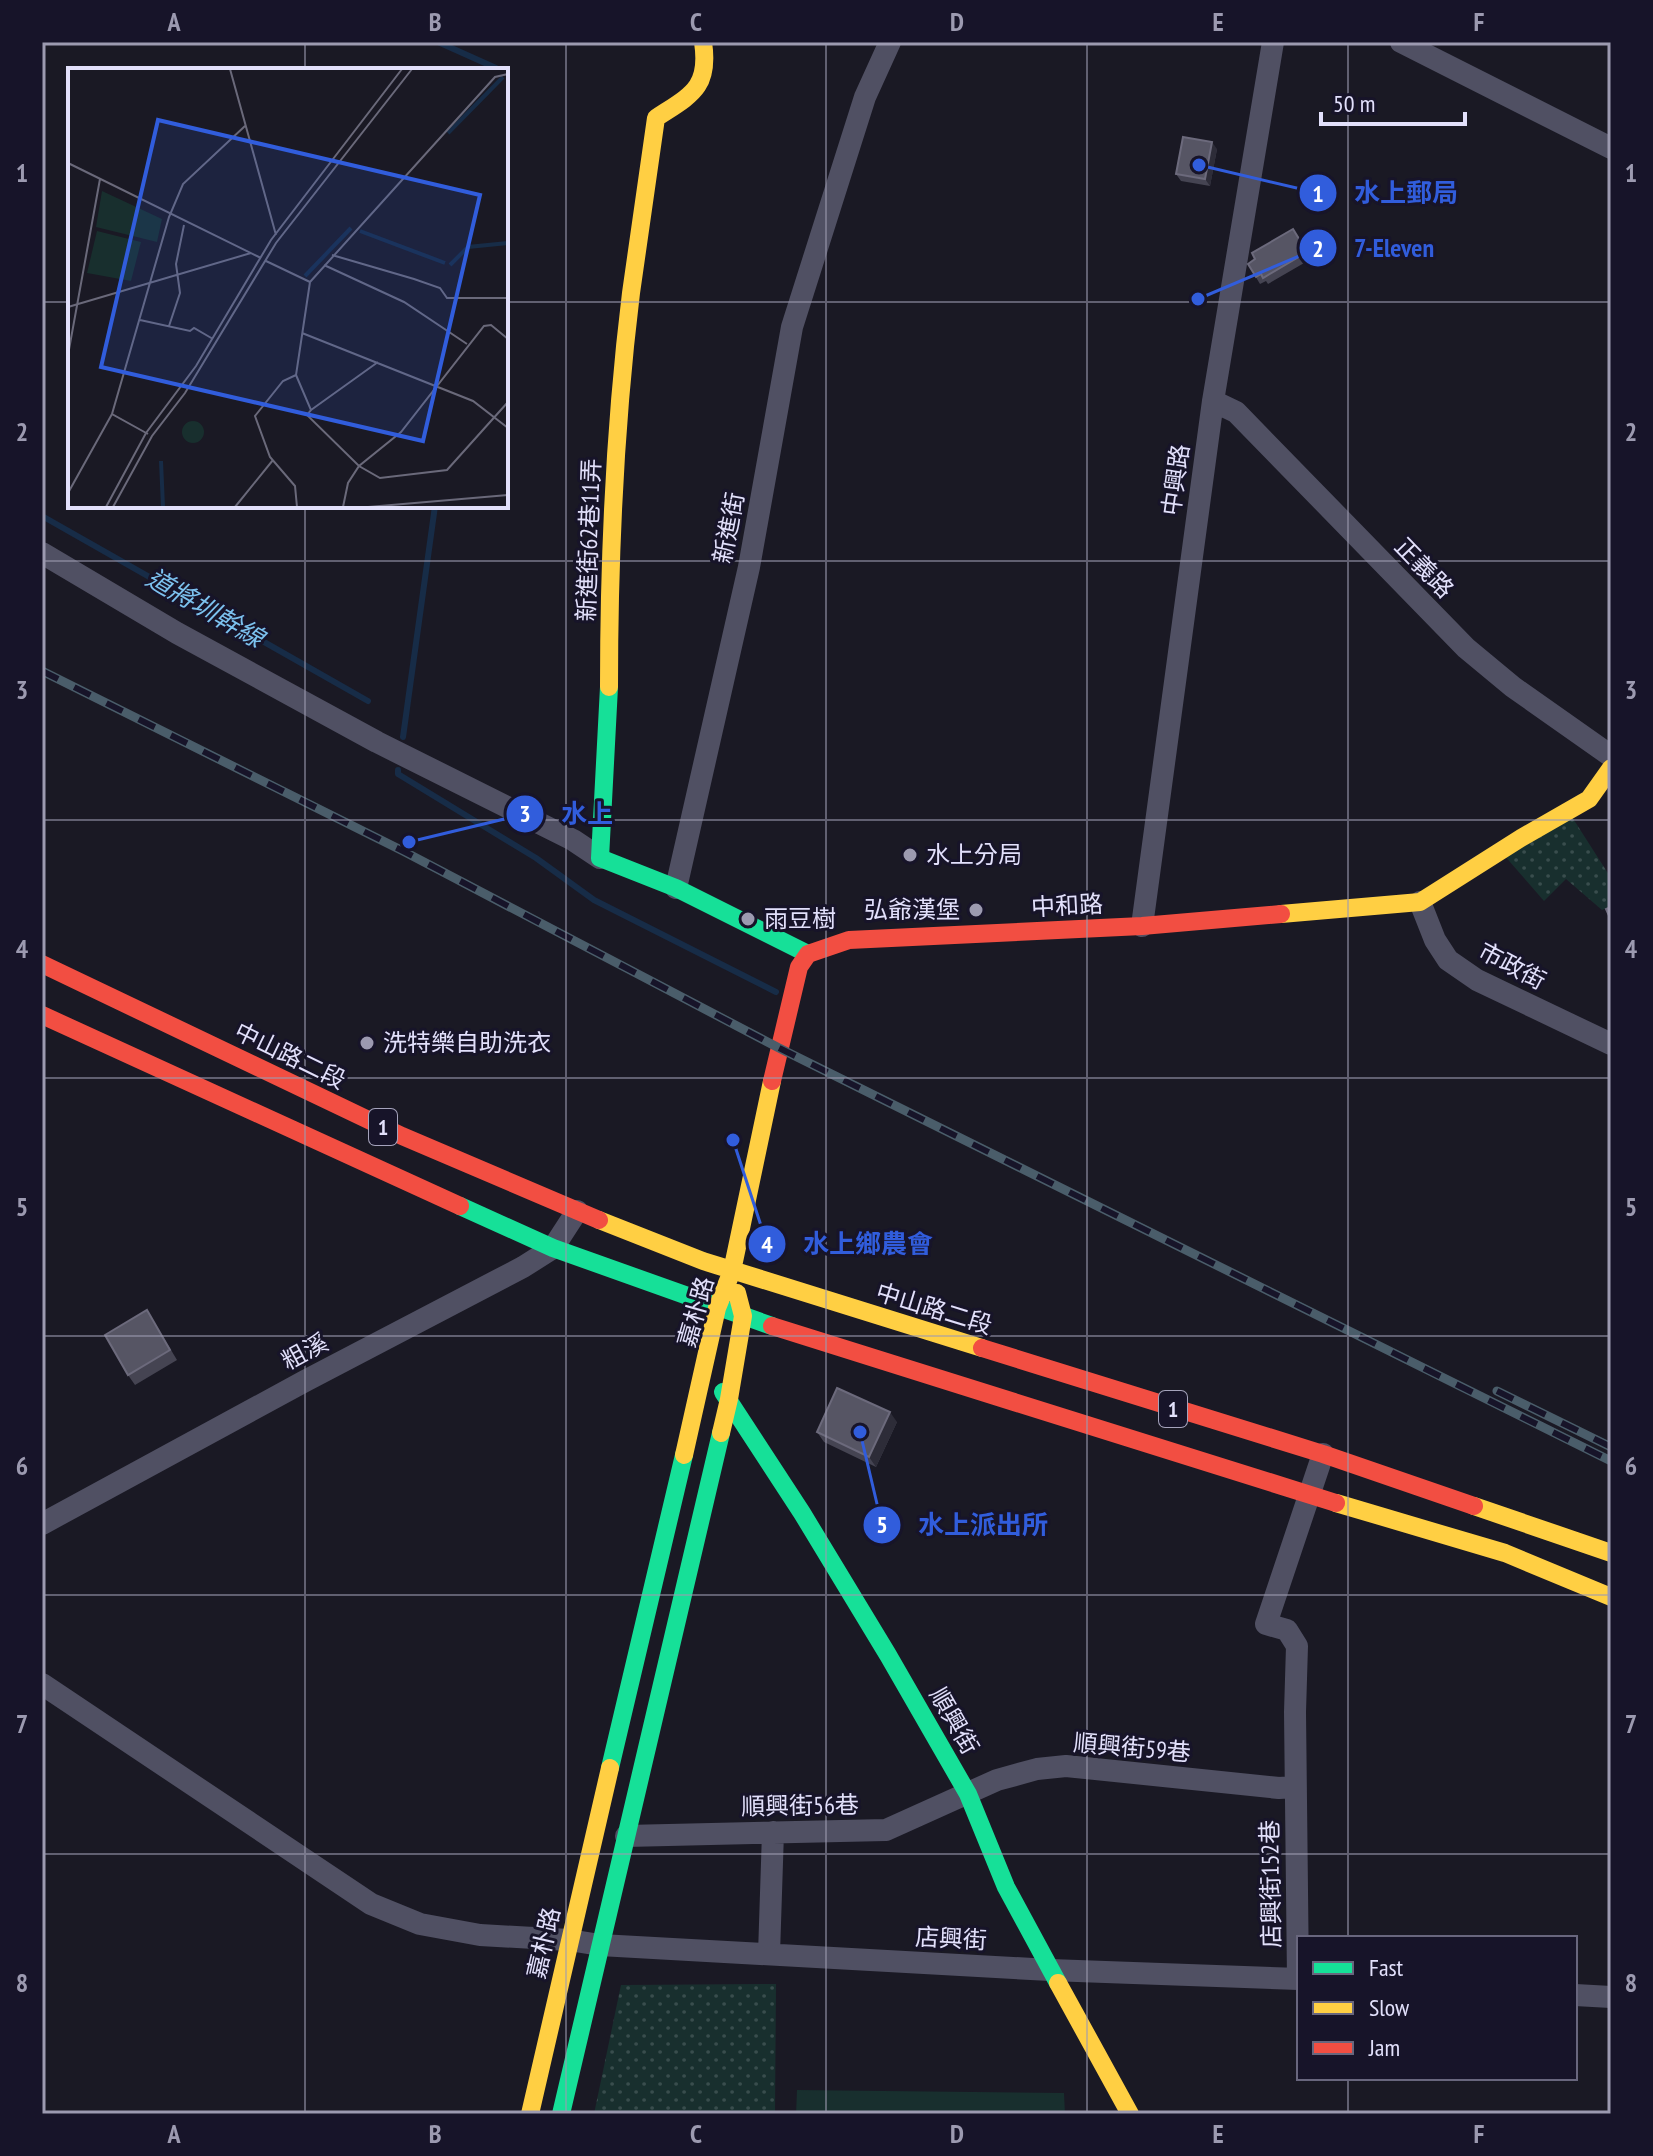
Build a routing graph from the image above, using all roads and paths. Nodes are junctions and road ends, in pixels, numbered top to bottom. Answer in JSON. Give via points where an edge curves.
{"nodes":[{"id":1,"x":703,"y":42,"type":"edge"},
{"id":2,"x":890,"y":42,"type":"edge"},
{"id":3,"x":1273,"y":42,"type":"edge"},
{"id":4,"x":1401,"y":42,"type":"edge"},
{"id":5,"x":1611,"y":148,"type":"edge"},
{"id":6,"x":1213,"y":401,"type":"junction"},
{"id":7,"x":42,"y":553,"type":"edge"},
{"id":8,"x":1611,"y":756,"type":"edge"},
{"id":9,"x":1611,"y":768,"type":"edge"},
{"id":10,"x":600,"y":858,"type":"junction"},
{"id":11,"x":676,"y":888,"type":"junction"},
{"id":12,"x":1420,"y":902,"type":"junction"},
{"id":13,"x":1142,"y":926,"type":"junction"},
{"id":14,"x":808,"y":954,"type":"junction"},
{"id":15,"x":42,"y":964,"type":"edge"},
{"id":16,"x":42,"y":1015,"type":"edge"},
{"id":17,"x":1611,"y":1044,"type":"edge"},
{"id":18,"x":577,"y":1211,"type":"junction"},
{"id":19,"x":553,"y":1248,"type":"junction"},
{"id":20,"x":732,"y":1271,"type":"junction"},
{"id":21,"x":717,"y":1308,"type":"junction"},
{"id":22,"x":743,"y":1316,"type":"junction"},
{"id":23,"x":704,"y":1371,"type":"junction"},
{"id":24,"x":729,"y":1399,"type":"junction"},
{"id":25,"x":1323,"y":1454,"type":"junction"},
{"id":26,"x":1308,"y":1495,"type":"junction"},
{"id":27,"x":42,"y":1524,"type":"edge"},
{"id":28,"x":1611,"y":1553,"type":"edge"},
{"id":29,"x":1611,"y":1597,"type":"edge"},
{"id":30,"x":42,"y":1684,"type":"edge"},
{"id":31,"x":1295,"y":1787,"type":"junction"},
{"id":32,"x":968,"y":1794,"type":"junction"},
{"id":33,"x":773,"y":1832,"type":"junction"},
{"id":34,"x":626,"y":1836,"type":"junction"},
{"id":35,"x":1298,"y":1936,"type":"edge"},
{"id":36,"x":569,"y":1940,"type":"junction"},
{"id":37,"x":600,"y":1945,"type":"junction"},
{"id":38,"x":769,"y":1954,"type":"junction"},
{"id":39,"x":1050,"y":1970,"type":"junction"},
{"id":40,"x":1297,"y":1979,"type":"edge"},
{"id":41,"x":1577,"y":1995,"type":"edge"},
{"id":42,"x":1611,"y":1997,"type":"edge"},
{"id":43,"x":530,"y":2114,"type":"edge"},
{"id":44,"x":561,"y":2114,"type":"edge"},
{"id":45,"x":1130,"y":2114,"type":"edge"}],
"edges":[{"from":1,"to":10,"type":"main road","name":"新進街62巷11弄","via":[[703,78],[691,94],[656,118],[631,295],[609,584]]},
{"from":2,"to":11,"type":"street","name":"新進街","via":[[865,97],[792,327],[749,567]]},
{"from":3,"to":6,"type":"street","name":"中興路"},
{"from":4,"to":5,"type":"street"},
{"from":6,"to":8,"type":"street","name":"正義路","via":[[1236,412],[1466,648]]},
{"from":6,"to":13,"type":"street","name":"中興路"},
{"from":7,"to":10,"type":"street","via":[[177,633]]},
{"from":9,"to":12,"type":"main road","name":"中和路","via":[[1589,799]]},
{"from":10,"to":11,"type":"main road"},
{"from":11,"to":14,"type":"main road"},
{"from":12,"to":13,"type":"main road","name":"中和路"},
{"from":12,"to":17,"type":"street","name":"市政街","via":[[1448,960],[1477,980]]},
{"from":13,"to":14,"type":"main road","name":"中和路","via":[[849,940]]},
{"from":14,"to":20,"type":"main road","via":[[799,967],[779,1048]]},
{"from":15,"to":18,"type":"main road","name":"中山路二段","number":"1","via":[[402,1136]]},
{"from":16,"to":19,"type":"main road","number":"1"},
{"from":18,"to":19,"type":"street","name":"粗溪"},
{"from":18,"to":20,"type":"main road","name":"中山路二段","number":"1"},
{"from":19,"to":21,"type":"main road","number":"1"},
{"from":19,"to":27,"type":"street","name":"粗溪"},
{"from":20,"to":21,"type":"main road","name":"嘉朴路"},
{"from":20,"to":22,"type":"main road","name":"嘉朴路"},
{"from":20,"to":25,"type":"main road","name":"中山路二段","number":"1"},
{"from":21,"to":22,"type":"main road","number":"1"},
{"from":21,"to":23,"type":"main road","name":"嘉朴路"},
{"from":22,"to":24,"type":"main road","name":"嘉朴路"},
{"from":22,"to":26,"type":"main road","number":"1"},
{"from":23,"to":24,"type":"main road","name":"順興街"},
{"from":23,"to":36,"type":"main road","name":"嘉朴路"},
{"from":24,"to":32,"type":"main road","name":"順興街"},
{"from":24,"to":34,"type":"main road","name":"嘉朴路"},
{"from":25,"to":26,"type":"street"},
{"from":25,"to":28,"type":"main road","name":"中山路二段","number":"1"},
{"from":26,"to":29,"type":"main road","number":"1","via":[[1505,1553]]},
{"from":26,"to":31,"type":"street","name":"店興街152巷","via":[[1266,1624],[1287,1630],[1297,1646]]},
{"from":30,"to":36,"type":"street","name":"店興街","via":[[371,1904],[420,1924],[480,1935]]},
{"from":31,"to":32,"type":"street","name":"順興街59巷","via":[[1066,1766],[1010,1776]]},
{"from":31,"to":35,"type":"street","name":"店興街152巷"},
{"from":32,"to":33,"type":"street","name":"順興街56巷","via":[[886,1830]]},
{"from":32,"to":39,"type":"main road","name":"順興街","via":[[1006,1887]]},
{"from":33,"to":34,"type":"street","name":"順興街56巷"},
{"from":33,"to":38,"type":"street"},
{"from":34,"to":37,"type":"main road","name":"嘉朴路"},
{"from":36,"to":37,"type":"street","name":"店興街"},
{"from":36,"to":43,"type":"main road","name":"嘉朴路"},
{"from":37,"to":38,"type":"street","name":"店興街"},
{"from":37,"to":44,"type":"main road","name":"嘉朴路"},
{"from":38,"to":39,"type":"street","name":"店興街"},
{"from":39,"to":40,"type":"street","name":"店興街"},
{"from":39,"to":45,"type":"main road","name":"順興街"},
{"from":41,"to":42,"type":"street"}]}
